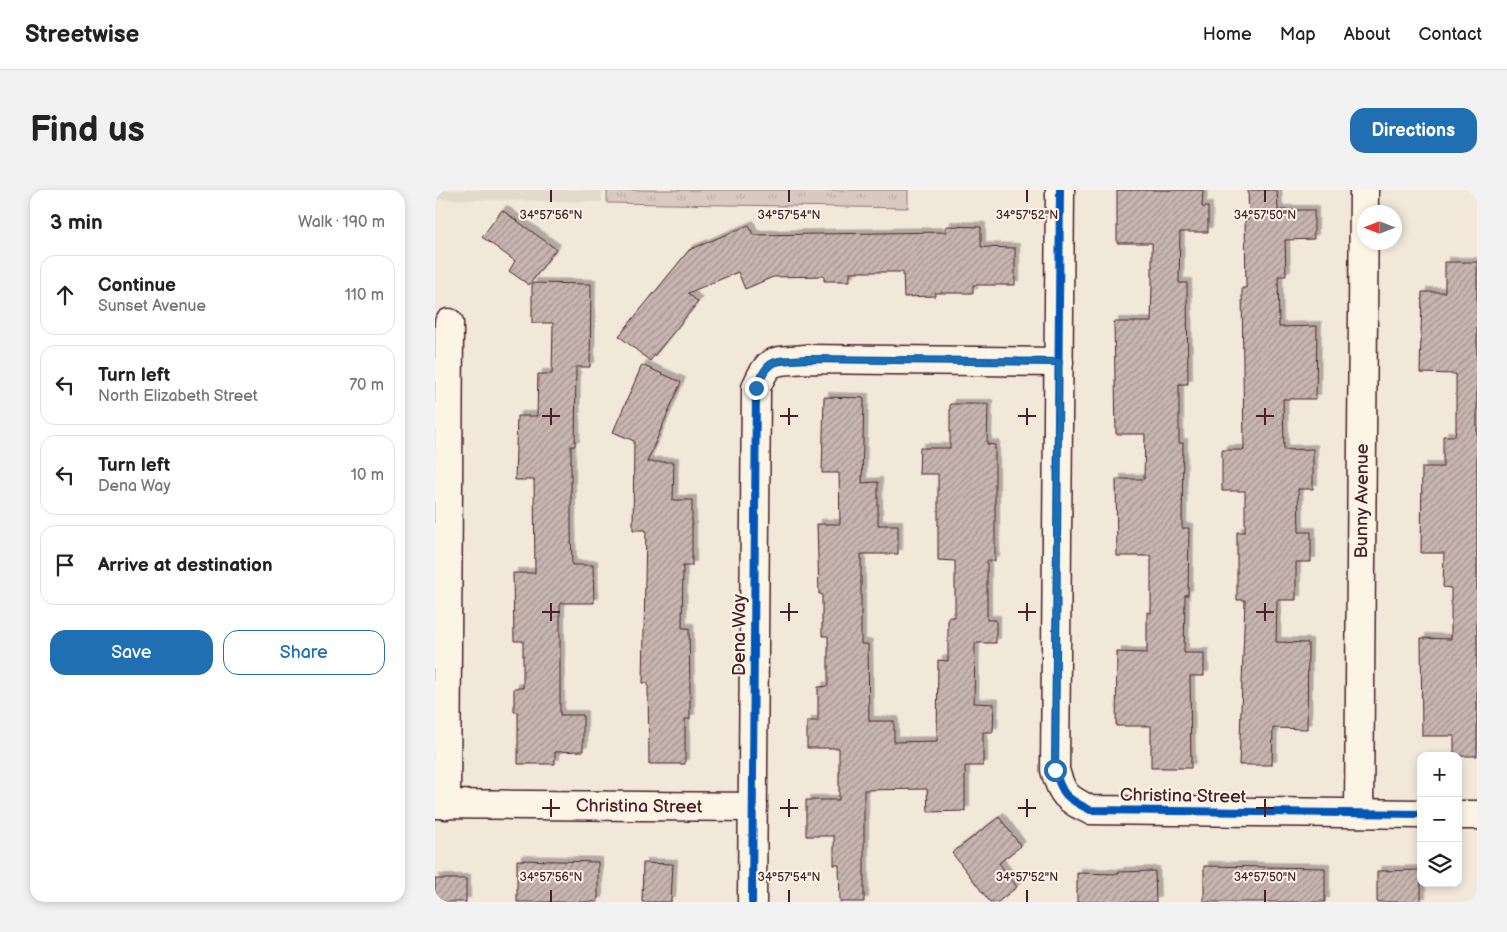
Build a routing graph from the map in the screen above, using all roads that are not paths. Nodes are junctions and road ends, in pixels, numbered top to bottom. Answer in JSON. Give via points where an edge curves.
{"nodes":[{"id":1,"x":1060,"y":190,"type":"edge"},
{"id":2,"x":1364,"y":190,"type":"edge"},
{"id":3,"x":449,"y":323,"type":"dead end"},
{"id":4,"x":1059,"y":362,"type":"junction"},
{"id":5,"x":441,"y":805,"type":"edge"},
{"id":6,"x":753,"y":807,"type":"junction"},
{"id":7,"x":1359,"y":812,"type":"junction"},
{"id":8,"x":1417,"y":814,"type":"edge"},
{"id":9,"x":1462,"y":815,"type":"edge"},
{"id":10,"x":1477,"y":815,"type":"edge"},
{"id":11,"x":752,"y":902,"type":"edge"}],
"edges":[{"from":1,"to":4,"type":"street"},
{"from":2,"to":7,"type":"street","name":"Bunny Avenue"},
{"from":3,"to":5,"type":"street"},
{"from":4,"to":6,"type":"street","name":"Dena Way","via":[[806,359],[773,362],[764,369],[756,388]]},
{"from":4,"to":7,"type":"street","name":"Christina Street","via":[[1055,770],[1060,789],[1068,799],[1090,810]]},
{"from":5,"to":6,"type":"street","name":"Christina Street"},
{"from":6,"to":11,"type":"street","name":"Dena Way"},
{"from":7,"to":8,"type":"street","name":"Christina Street"},
{"from":9,"to":10,"type":"street"}]}
